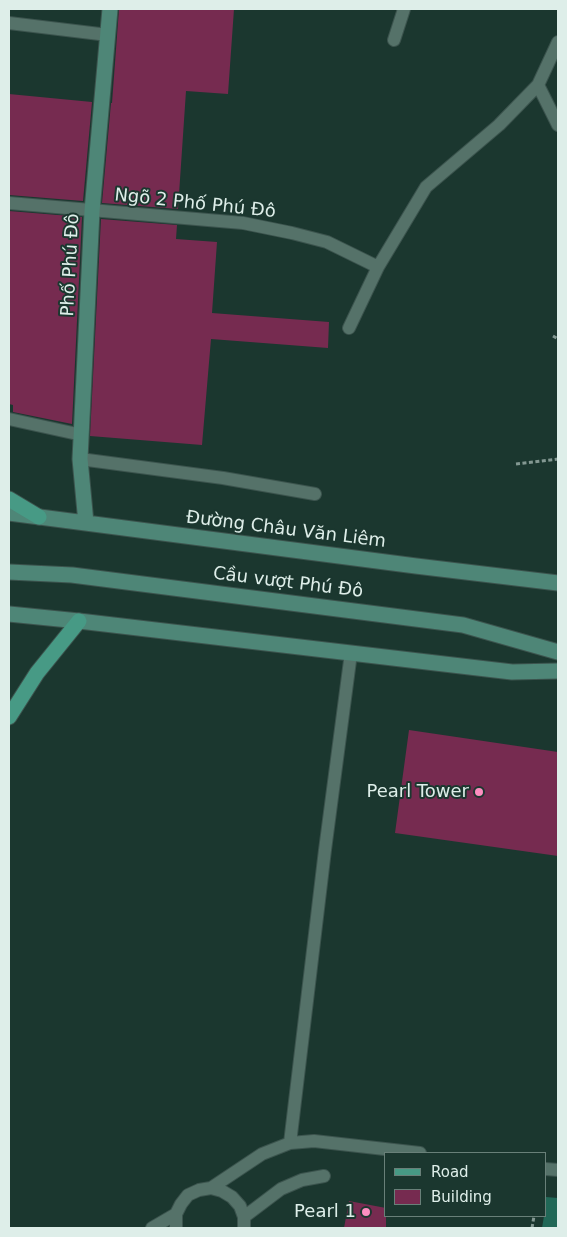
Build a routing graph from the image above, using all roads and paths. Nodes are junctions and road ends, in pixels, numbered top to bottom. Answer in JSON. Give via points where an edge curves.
{"nodes":[{"id":1,"x":110,"y":9,"type":"edge"},
{"id":2,"x":404,"y":9,"type":"edge"},
{"id":3,"x":9,"y":23,"type":"edge"},
{"id":4,"x":108,"y":35,"type":"junction"},
{"id":5,"x":394,"y":40,"type":"dead end"},
{"id":6,"x":558,"y":42,"type":"edge"},
{"id":7,"x":538,"y":85,"type":"junction"},
{"id":8,"x":558,"y":125,"type":"edge"},
{"id":9,"x":9,"y":203,"type":"edge"},
{"id":10,"x":92,"y":211,"type":"junction"},
{"id":11,"x":378,"y":267,"type":"junction"},
{"id":12,"x":350,"y":328,"type":"dead end"},
{"id":13,"x":553,"y":336,"type":"dead end"},
{"id":14,"x":558,"y":339,"type":"edge"},
{"id":15,"x":9,"y":419,"type":"edge"},
{"id":16,"x":82,"y":435,"type":"junction"},
{"id":17,"x":80,"y":459,"type":"junction"},
{"id":18,"x":558,"y":459,"type":"edge"},
{"id":19,"x":516,"y":464,"type":"dead end"},
{"id":20,"x":315,"y":494,"type":"dead end"},
{"id":21,"x":9,"y":499,"type":"edge"},
{"id":22,"x":9,"y":513,"type":"edge"},
{"id":23,"x":39,"y":517,"type":"junction"},
{"id":24,"x":86,"y":523,"type":"junction"},
{"id":25,"x":9,"y":572,"type":"edge"},
{"id":26,"x":558,"y":583,"type":"edge"},
{"id":27,"x":9,"y":614,"type":"edge"},
{"id":28,"x":79,"y":621,"type":"junction"},
{"id":29,"x":558,"y":652,"type":"edge"},
{"id":30,"x":351,"y":653,"type":"junction"},
{"id":31,"x":558,"y":672,"type":"edge"},
{"id":32,"x":9,"y":717,"type":"edge"},
{"id":33,"x":290,"y":1143,"type":"junction"},
{"id":34,"x":412,"y":1152,"type":"edge"},
{"id":35,"x":324,"y":1176,"type":"dead end"},
{"id":36,"x":211,"y":1188,"type":"junction"},
{"id":37,"x":176,"y":1214,"type":"junction"},
{"id":38,"x":244,"y":1223,"type":"edge"},
{"id":39,"x":152,"y":1228,"type":"edge"},
{"id":40,"x":176,"y":1228,"type":"edge"}],
"edges":[{"from":1,"to":4,"type":"main road","name":"Phố Phú Đô"},
{"from":2,"to":5,"type":"lane"},
{"from":3,"to":4,"type":"lane"},
{"from":4,"to":10,"type":"main road","name":"Phố Phú Đô"},
{"from":6,"to":7,"type":"lane"},
{"from":7,"to":8,"type":"lane"},
{"from":7,"to":11,"type":"lane","via":[[499,125],[426,187]]},
{"from":9,"to":10,"type":"lane","name":"Ngõ 2 Phố Phú Đô"},
{"from":10,"to":11,"type":"lane","name":"Ngõ 2 Phố Phú Đô","via":[[243,223],[327,242]]},
{"from":10,"to":16,"type":"main road","name":"Phố Phú Đô"},
{"from":11,"to":12,"type":"lane"},
{"from":13,"to":14,"type":"path"},
{"from":15,"to":16,"type":"lane"},
{"from":16,"to":17,"type":"main road","name":"Phố Phú Đô"},
{"from":17,"to":20,"type":"lane"},
{"from":17,"to":24,"type":"main road","name":"Phố Phú Đô"},
{"from":18,"to":19,"type":"path"},
{"from":21,"to":23,"type":"main road"},
{"from":22,"to":23,"type":"main road","name":"Đường Châu Văn Liêm"},
{"from":23,"to":24,"type":"main road","name":"Đường Châu Văn Liêm"},
{"from":24,"to":26,"type":"main road","name":"Đường Châu Văn Liêm"},
{"from":25,"to":29,"type":"main road","name":"Cầu vượt Phú Đô","via":[[72,575],[463,625]]},
{"from":27,"to":28,"type":"main road"},
{"from":28,"to":30,"type":"main road"},
{"from":28,"to":32,"type":"main road","via":[[37,673]]},
{"from":30,"to":31,"type":"main road","via":[[512,672]]},
{"from":30,"to":33,"type":"lane"},
{"from":33,"to":34,"type":"lane","via":[[314,1140]]},
{"from":33,"to":36,"type":"lane","via":[[262,1154]]},
{"from":35,"to":38,"type":"lane","via":[[302,1180],[282,1190]]},
{"from":36,"to":37,"type":"lane","via":[[188,1195]]},
{"from":36,"to":38,"type":"lane","via":[[232,1197],[240,1206]]},
{"from":37,"to":39,"type":"lane"},
{"from":37,"to":40,"type":"lane"}]}
